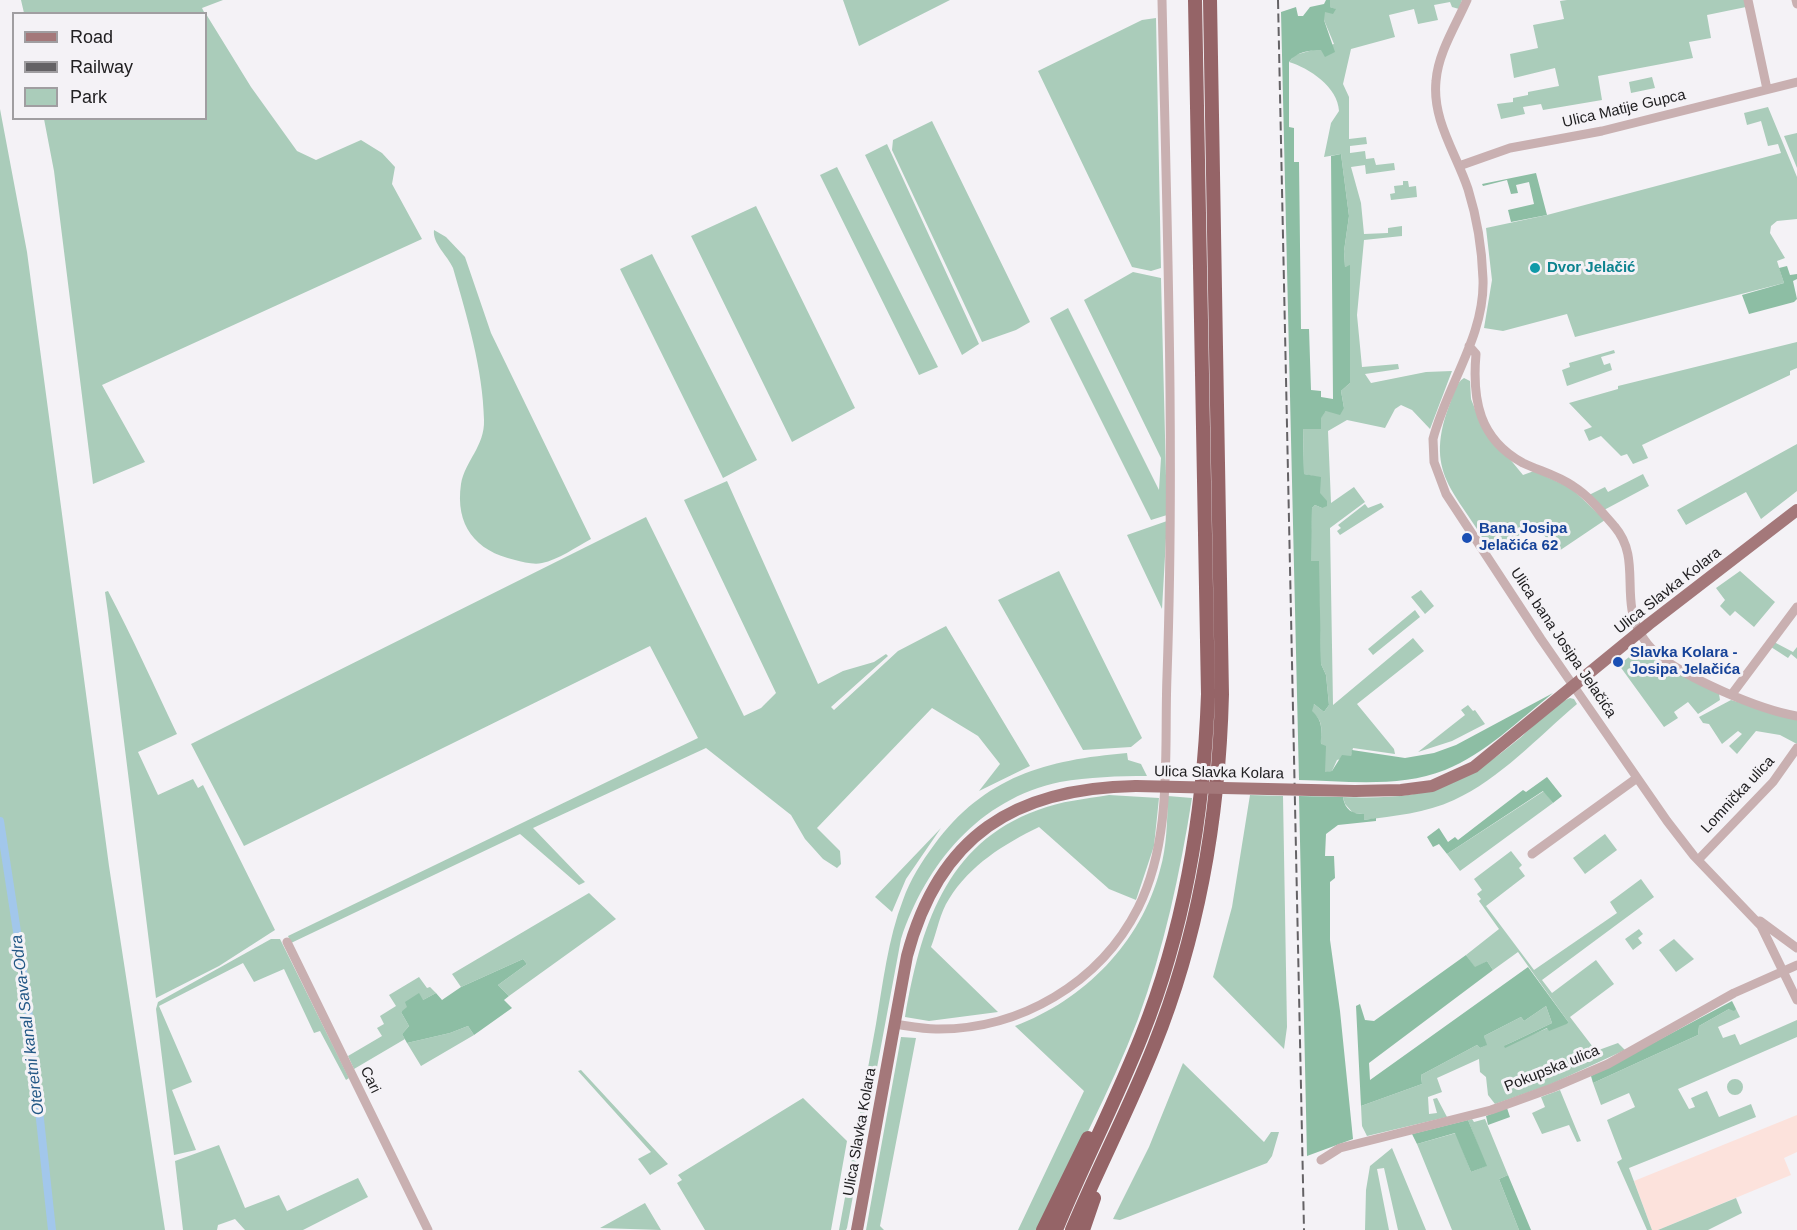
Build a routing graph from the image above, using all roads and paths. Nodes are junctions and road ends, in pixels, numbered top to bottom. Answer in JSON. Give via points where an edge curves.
{"nodes":[{"id":1,"x":1162,"y":0,"type":"edge"},
{"id":2,"x":1195,"y":0,"type":"edge"},
{"id":3,"x":1210,"y":0,"type":"edge"},
{"id":4,"x":1467,"y":0,"type":"edge"},
{"id":5,"x":1748,"y":0,"type":"edge"},
{"id":6,"x":1797,"y":82,"type":"edge"},
{"id":7,"x":1767,"y":89,"type":"junction"},
{"id":8,"x":1459,"y":166,"type":"junction"},
{"id":9,"x":1469,"y":346,"type":"junction"},
{"id":10,"x":1797,"y":510,"type":"edge"},
{"id":11,"x":1797,"y":607,"type":"edge"},
{"id":12,"x":1640,"y":632,"type":"junction"},
{"id":13,"x":1574,"y":688,"type":"junction"},
{"id":14,"x":1732,"y":694,"type":"junction"},
{"id":15,"x":1797,"y":716,"type":"edge"},
{"id":16,"x":1797,"y":748,"type":"edge"},
{"id":17,"x":1636,"y":778,"type":"junction"},
{"id":18,"x":1532,"y":854,"type":"dead end"},
{"id":19,"x":1698,"y":860,"type":"junction"},
{"id":20,"x":1754,"y":917,"type":"junction"},
{"id":21,"x":287,"y":942,"type":"dead end"},
{"id":22,"x":1797,"y":948,"type":"edge"},
{"id":23,"x":1797,"y":965,"type":"edge"},
{"id":24,"x":1781,"y":971,"type":"junction"},
{"id":25,"x":1797,"y":1000,"type":"edge"},
{"id":26,"x":894,"y":1024,"type":"junction"},
{"id":27,"x":1118,"y":1092,"type":"junction"},
{"id":28,"x":1110,"y":1145,"type":"junction"},
{"id":29,"x":1321,"y":1160,"type":"dead end"},
{"id":30,"x":428,"y":1230,"type":"edge"},
{"id":31,"x":857,"y":1230,"type":"edge"},
{"id":32,"x":1043,"y":1230,"type":"edge"},
{"id":33,"x":1056,"y":1230,"type":"edge"},
{"id":34,"x":1072,"y":1230,"type":"edge"},
{"id":35,"x":1083,"y":1230,"type":"edge"}],
"edges":[{"from":1,"to":26,"type":"street","via":[[1171,539],[1163,798],[1155,864],[1137,910],[1118,940],[1095,966],[1063,992],[1017,1016],[974,1027],[935,1029]]},
{"from":2,"to":27,"type":"highway","via":[[1207,639],[1204,766],[1193,860],[1178,929],[1143,1034]]},
{"from":3,"to":28,"type":"highway","via":[[1222,694],[1216,796],[1197,907],[1176,982],[1154,1045]]},
{"from":4,"to":8,"type":"street","name":"Ulica bana Josipa Jelačića","via":[[1443,54],[1435,87],[1440,120]]},
{"from":5,"to":7,"type":"street"},
{"from":6,"to":7,"type":"street","name":"Ulica Matije Gupca"},
{"from":7,"to":8,"type":"street","name":"Ulica Matije Gupca","via":[[1602,131],[1510,148]]},
{"from":8,"to":9,"type":"street","name":"Ulica bana Josipa Jelačića","via":[[1477,222],[1483,280],[1479,317]]},
{"from":9,"to":12,"type":"street","via":[[1476,354],[1475,402],[1494,439],[1513,456],[1578,489],[1623,538],[1629,557],[1632,609]]},
{"from":9,"to":13,"type":"street","name":"Ulica bana Josipa Jelačića","via":[[1433,439],[1434,462],[1446,494]]},
{"from":10,"to":12,"type":"main road","name":"Ulica Slavka Kolara"},
{"from":11,"to":14,"type":"street"},
{"from":12,"to":13,"type":"main road","name":"Ulica Slavka Kolara"},
{"from":12,"to":14,"type":"street","via":[[1664,659]]},
{"from":13,"to":17,"type":"street","name":"Ulica bana Josipa Jelačića"},
{"from":13,"to":26,"type":"main road","name":"Ulica Slavka Kolara","bridge":true,"via":[[1462,775],[1419,788],[1355,791],[1136,786],[1082,789],[1043,798],[997,821],[967,844],[938,880],[920,915],[907,956]]},
{"from":14,"to":15,"type":"street"},
{"from":16,"to":19,"type":"street","name":"Lomnička ulica","via":[[1773,782]]},
{"from":17,"to":18,"type":"street"},
{"from":17,"to":19,"type":"street","name":"Ulica bana Josipa Jelačića"},
{"from":19,"to":20,"type":"street","name":"Ulica bana Josipa Jelačića"},
{"from":20,"to":22,"type":"street"},
{"from":20,"to":24,"type":"street","name":"Ulica bana Josipa Jelačića","via":[[1767,934]]},
{"from":21,"to":30,"type":"street","name":"Cari"},
{"from":23,"to":24,"type":"street","name":"Pokupska ulica"},
{"from":24,"to":25,"type":"street","name":"Ulica bana Josipa Jelačića"},
{"from":24,"to":29,"type":"street","name":"Pokupska ulica","via":[[1608,1064],[1552,1088],[1491,1110],[1340,1148]]},
{"from":26,"to":31,"type":"main road","name":"Ulica Slavka Kolara"},
{"from":27,"to":32,"type":"highway","via":[[1103,1110]]},
{"from":27,"to":33,"type":"highway"},
{"from":28,"to":34,"type":"highway"},
{"from":28,"to":35,"type":"highway","via":[[1110,1159]]}]}
